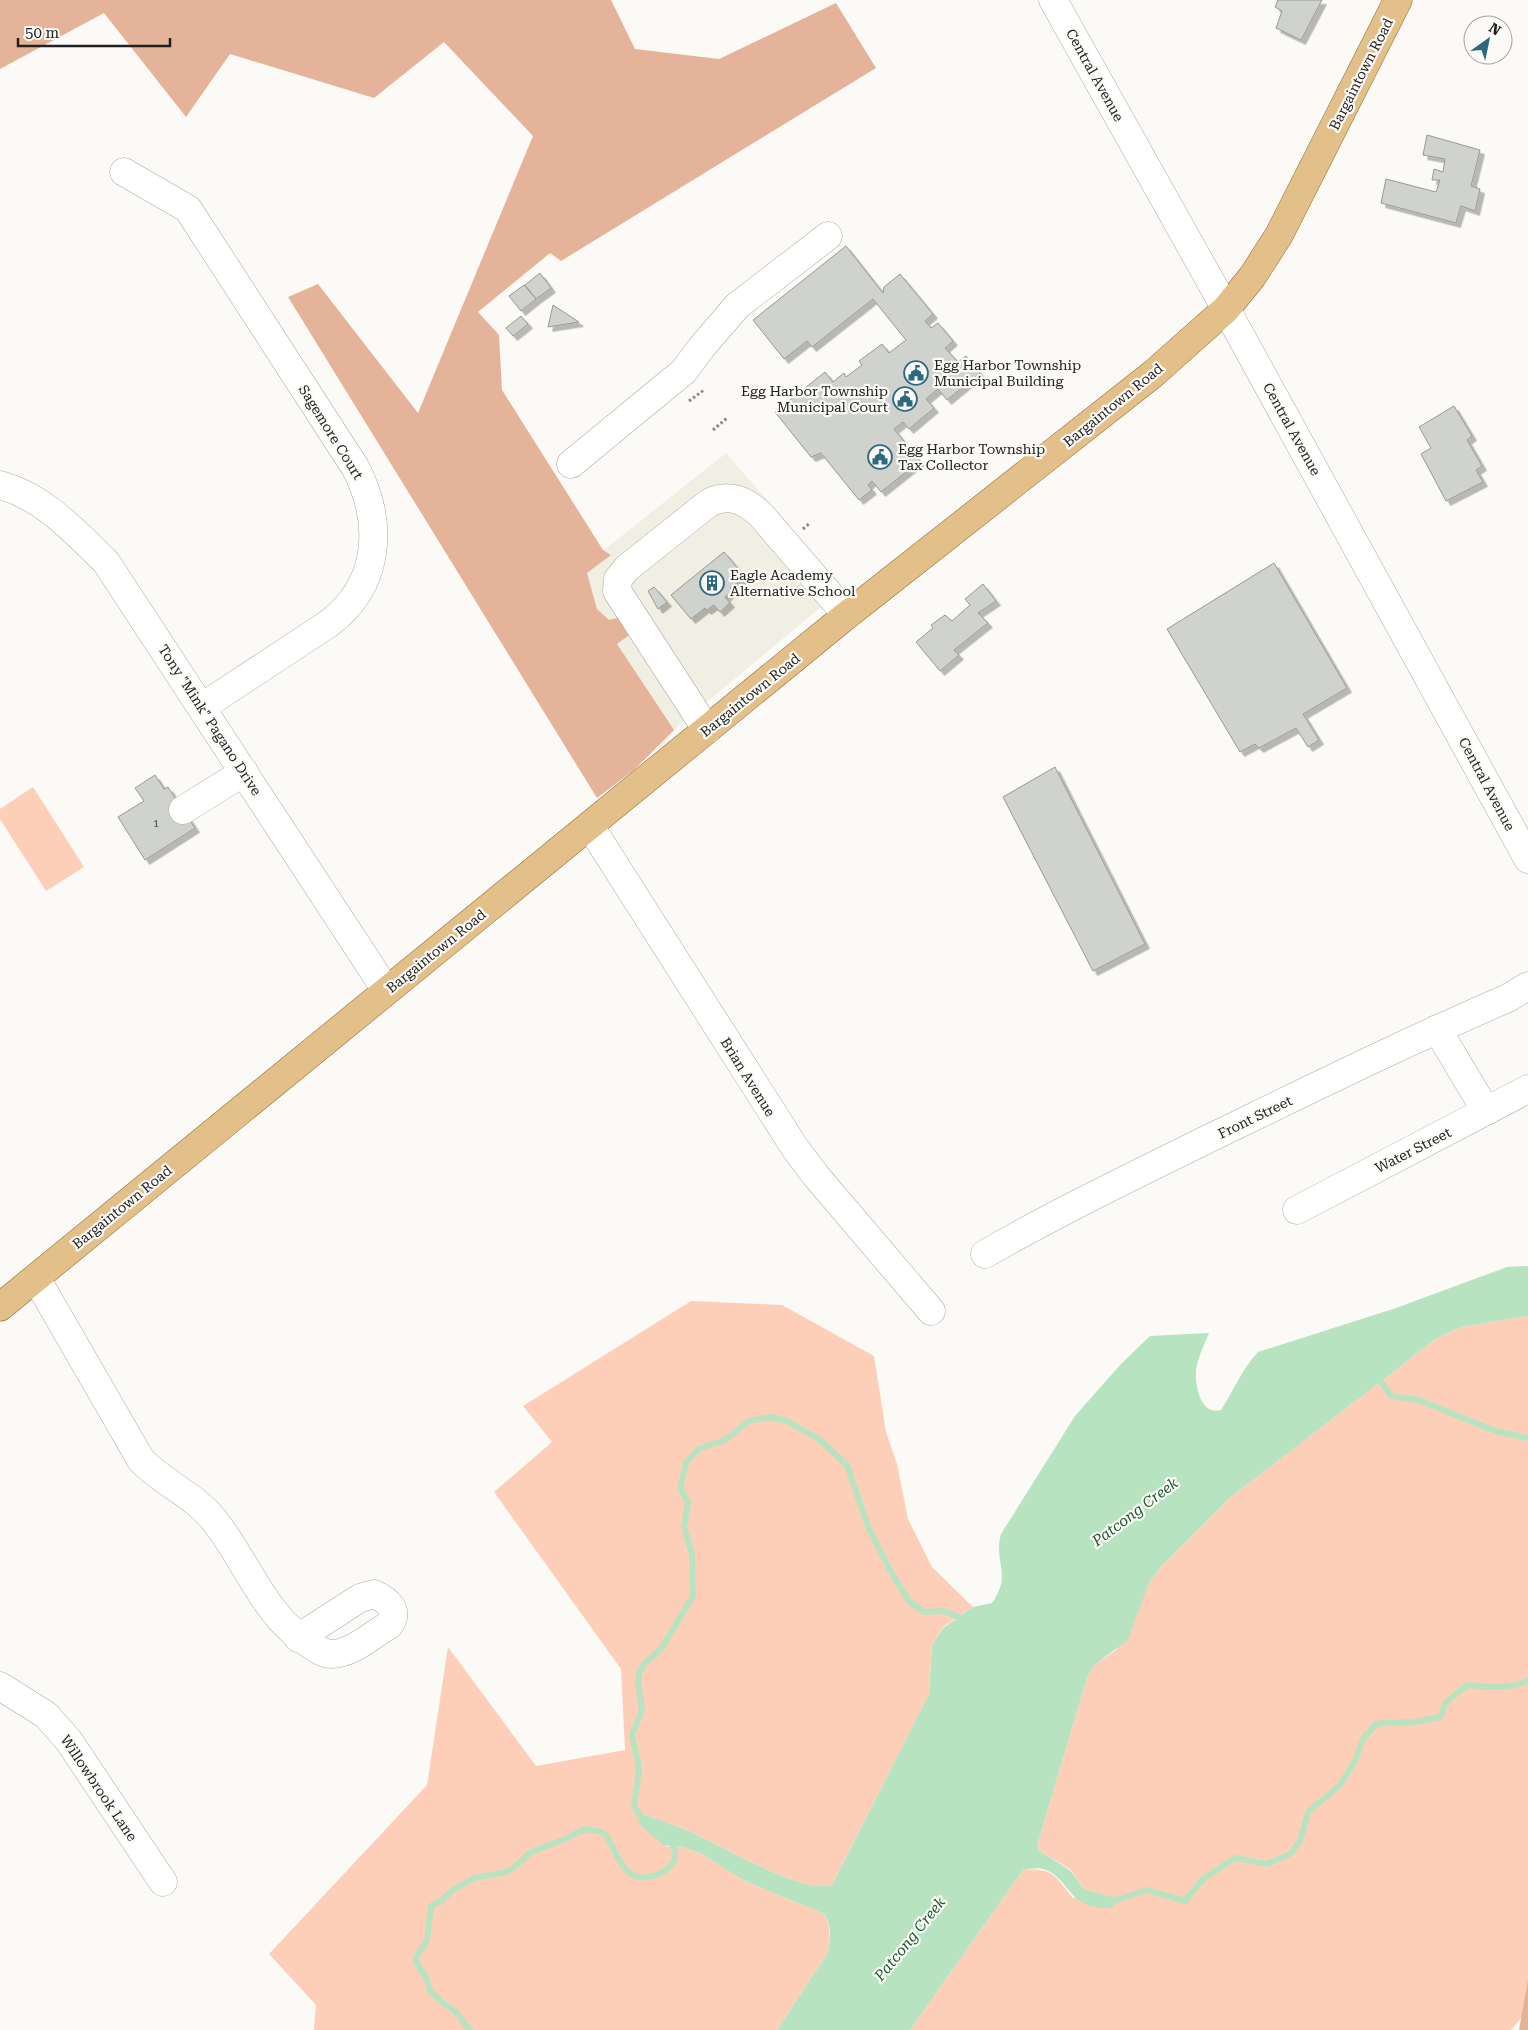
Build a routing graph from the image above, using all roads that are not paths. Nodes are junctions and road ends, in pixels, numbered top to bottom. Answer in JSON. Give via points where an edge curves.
{"nodes":[{"id":1,"x":1052,"y":0,"type":"edge"},
{"id":2,"x":1398,"y":0,"type":"edge"},
{"id":3,"x":124,"y":172,"type":"dead end"},
{"id":4,"x":828,"y":236,"type":"dead end"},
{"id":5,"x":1226,"y":309,"type":"junction"},
{"id":6,"x":571,"y":464,"type":"dead end"},
{"id":7,"x":0,"y":485,"type":"edge"},
{"id":8,"x":847,"y":615,"type":"junction"},
{"id":9,"x":202,"y":707,"type":"junction"},
{"id":10,"x":707,"y":730,"type":"junction"},
{"id":11,"x":244,"y":772,"type":"junction"},
{"id":12,"x":184,"y":810,"type":"dead end"},
{"id":13,"x":590,"y":826,"type":"junction"},
{"id":14,"x":1528,"y":859,"type":"edge"},
{"id":15,"x":1528,"y":986,"type":"edge"},
{"id":16,"x":386,"y":990,"type":"junction"},
{"id":17,"x":1437,"y":1029,"type":"junction"},
{"id":18,"x":1528,"y":1089,"type":"edge"},
{"id":19,"x":1486,"y":1111,"type":"junction"},
{"id":20,"x":1297,"y":1210,"type":"dead end"},
{"id":21,"x":985,"y":1254,"type":"dead end"},
{"id":22,"x":36,"y":1278,"type":"junction"},
{"id":23,"x":0,"y":1308,"type":"edge"},
{"id":24,"x":931,"y":1311,"type":"dead end"},
{"id":25,"x":298,"y":1638,"type":"dead end"},
{"id":26,"x":0,"y":1686,"type":"edge"},
{"id":27,"x":163,"y":1882,"type":"dead end"}],
"edges":[{"from":1,"to":5,"type":"street","name":"Central Avenue"},
{"from":2,"to":5,"type":"main road","name":"Bargaintown Road","via":[[1279,235],[1252,277]]},
{"from":3,"to":9,"type":"street","name":"Sagemore Court","via":[[188,209],[355,467],[366,490],[373,520],[374,545],[369,566],[357,593],[344,610],[328,624]]},
{"from":4,"to":6,"type":"street","via":[[737,306],[684,371]]},
{"from":5,"to":8,"type":"main road","name":"Bargaintown Road","via":[[1153,374]]},
{"from":5,"to":14,"type":"street","name":"Central Avenue"},
{"from":7,"to":9,"type":"street","name":"Tony \"Mink\" Pagano Drive","via":[[17,490],[57,514],[106,562]]},
{"from":8,"to":10,"type":"main road","name":"Bargaintown Road"},
{"from":8,"to":10,"type":"street","via":[[761,515],[734,498],[710,502],[627,568],[618,579],[617,590]]},
{"from":9,"to":11,"type":"street","name":"Tony \"Mink\" Pagano Drive"},
{"from":10,"to":13,"type":"main road","name":"Bargaintown Road"},
{"from":11,"to":12,"type":"street"},
{"from":11,"to":16,"type":"street","name":"Tony \"Mink\" Pagano Drive"},
{"from":13,"to":16,"type":"main road","name":"Bargaintown Road"},
{"from":13,"to":24,"type":"street","name":"Brian Avenue","via":[[795,1148]]},
{"from":15,"to":17,"type":"street","name":"Front Street"},
{"from":16,"to":22,"type":"main road","name":"Bargaintown Road"},
{"from":17,"to":19,"type":"street"},
{"from":17,"to":21,"type":"street","name":"Front Street","via":[[1138,1174]]},
{"from":18,"to":19,"type":"street","name":"Water Street"},
{"from":19,"to":20,"type":"street","name":"Water Street"},
{"from":22,"to":23,"type":"main road","name":"Bargaintown Road"},
{"from":22,"to":25,"type":"street","via":[[141,1460],[154,1474],[190,1498],[214,1520],[278,1618]]},
{"from":26,"to":27,"type":"street","name":"Willowbrook Lane","via":[[46,1715],[69,1741]]}]}
